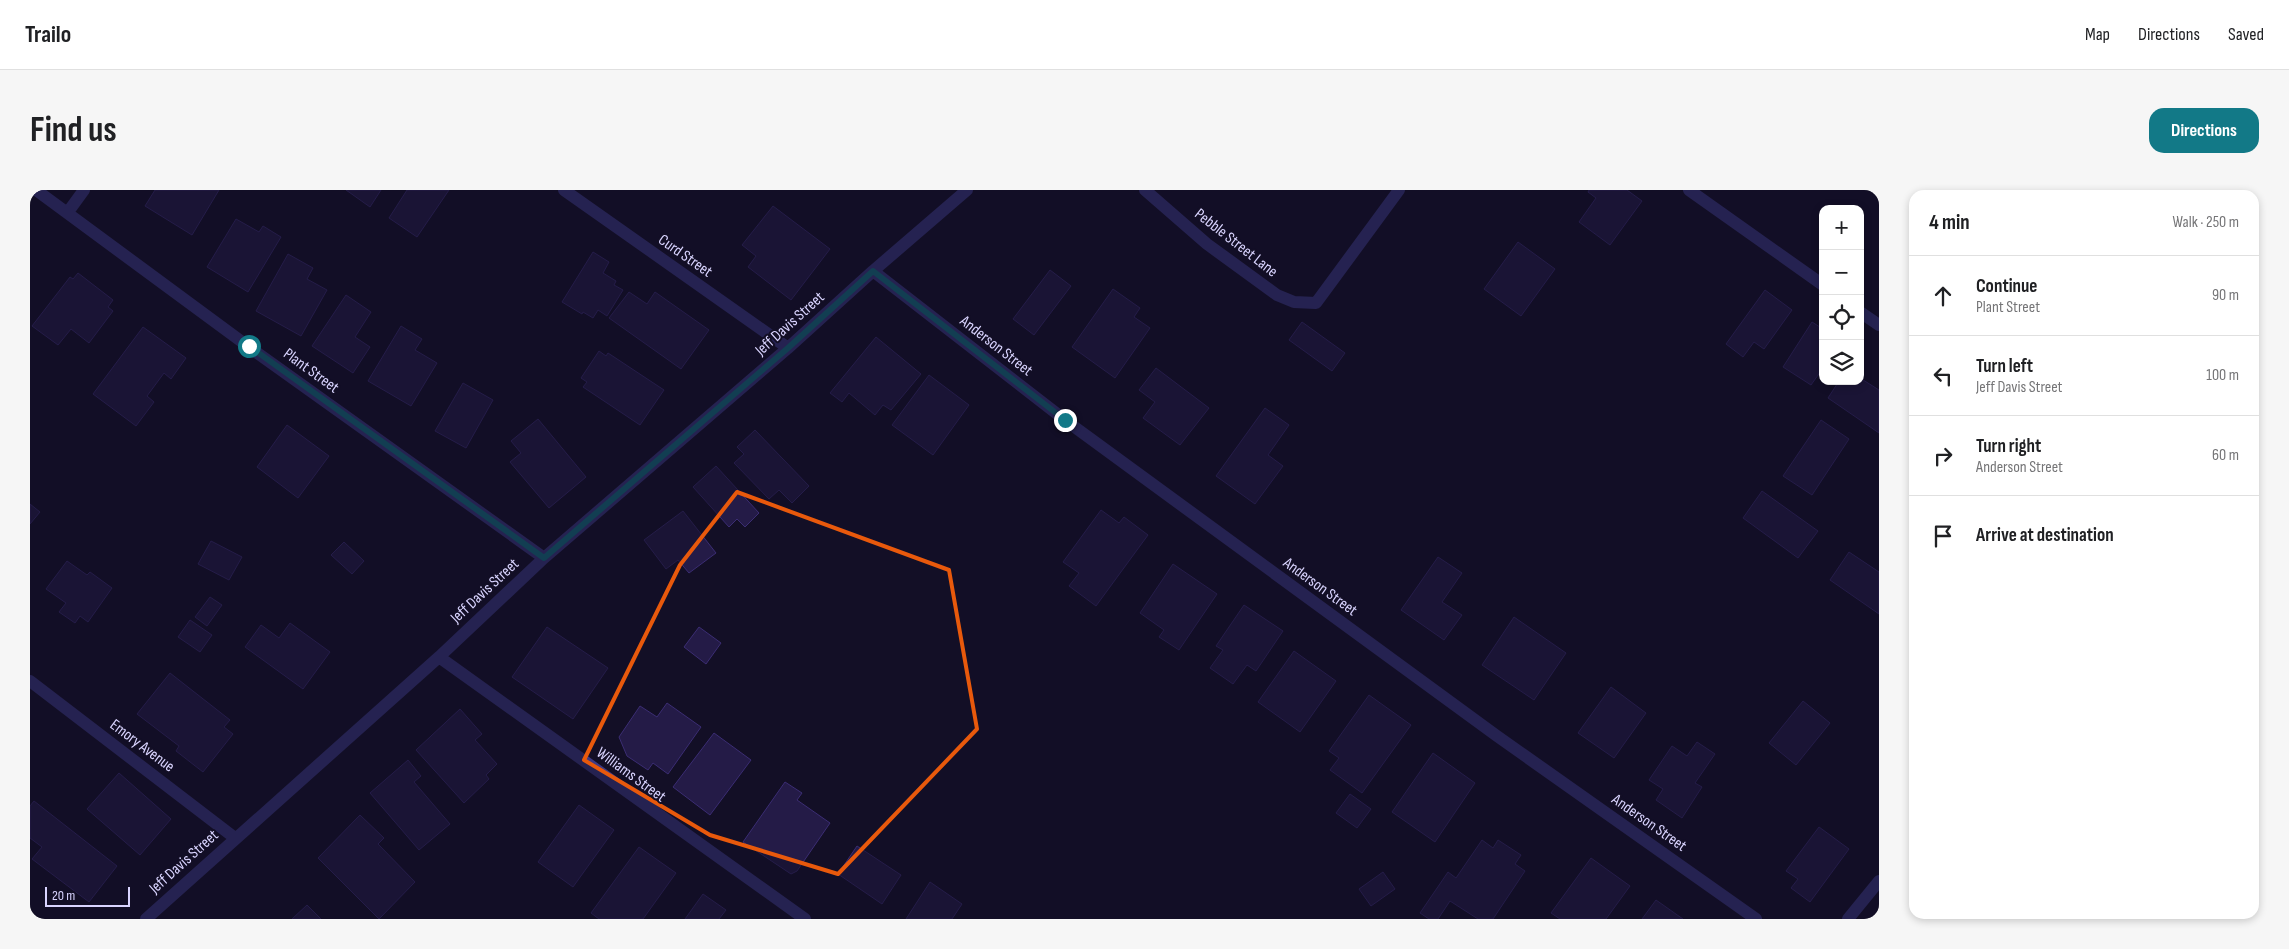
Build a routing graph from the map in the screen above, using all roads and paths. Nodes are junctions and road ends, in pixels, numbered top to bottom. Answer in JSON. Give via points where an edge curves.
{"nodes":[{"id":1,"x":36,"y":190,"type":"edge"},
{"id":2,"x":84,"y":190,"type":"edge"},
{"id":3,"x":564,"y":190,"type":"edge"},
{"id":4,"x":966,"y":190,"type":"edge"},
{"id":5,"x":1145,"y":190,"type":"edge"},
{"id":6,"x":1399,"y":190,"type":"edge"},
{"id":7,"x":1689,"y":190,"type":"edge"},
{"id":8,"x":68,"y":212,"type":"junction"},
{"id":9,"x":873,"y":271,"type":"junction"},
{"id":10,"x":1819,"y":282,"type":"edge"},
{"id":11,"x":1864,"y":315,"type":"edge"},
{"id":12,"x":1879,"y":325,"type":"edge"},
{"id":13,"x":788,"y":348,"type":"junction"},
{"id":14,"x":544,"y":558,"type":"junction"},
{"id":15,"x":439,"y":656,"type":"junction"},
{"id":16,"x":30,"y":681,"type":"edge"},
{"id":17,"x":235,"y":838,"type":"junction"},
{"id":18,"x":1879,"y":881,"type":"edge"},
{"id":19,"x":146,"y":919,"type":"edge"},
{"id":20,"x":804,"y":919,"type":"edge"},
{"id":21,"x":1756,"y":919,"type":"edge"},
{"id":22,"x":1848,"y":919,"type":"edge"}],
"edges":[{"from":1,"to":8,"type":"street","name":"Plant Street"},
{"from":2,"to":8,"type":"street"},
{"from":3,"to":13,"type":"street","name":"Curd Street"},
{"from":4,"to":9,"type":"street","name":"Jeff Davis Street"},
{"from":5,"to":6,"type":"street","name":"Pebble Street Lane","via":[[1208,244],[1277,295],[1294,302],[1316,303]]},
{"from":7,"to":10,"type":"street"},
{"from":8,"to":14,"type":"street","name":"Plant Street"},
{"from":9,"to":13,"type":"street","name":"Jeff Davis Street"},
{"from":9,"to":21,"type":"street","name":"Anderson Street","via":[[1089,438],[1497,736]]},
{"from":11,"to":12,"type":"street"},
{"from":13,"to":14,"type":"street","name":"Jeff Davis Street"},
{"from":14,"to":15,"type":"street","name":"Jeff Davis Street"},
{"from":15,"to":17,"type":"street","name":"Jeff Davis Street"},
{"from":15,"to":20,"type":"street","name":"Williams Street"},
{"from":16,"to":17,"type":"street","name":"Emory Avenue"},
{"from":17,"to":19,"type":"street","name":"Jeff Davis Street"},
{"from":18,"to":22,"type":"street"}]}
